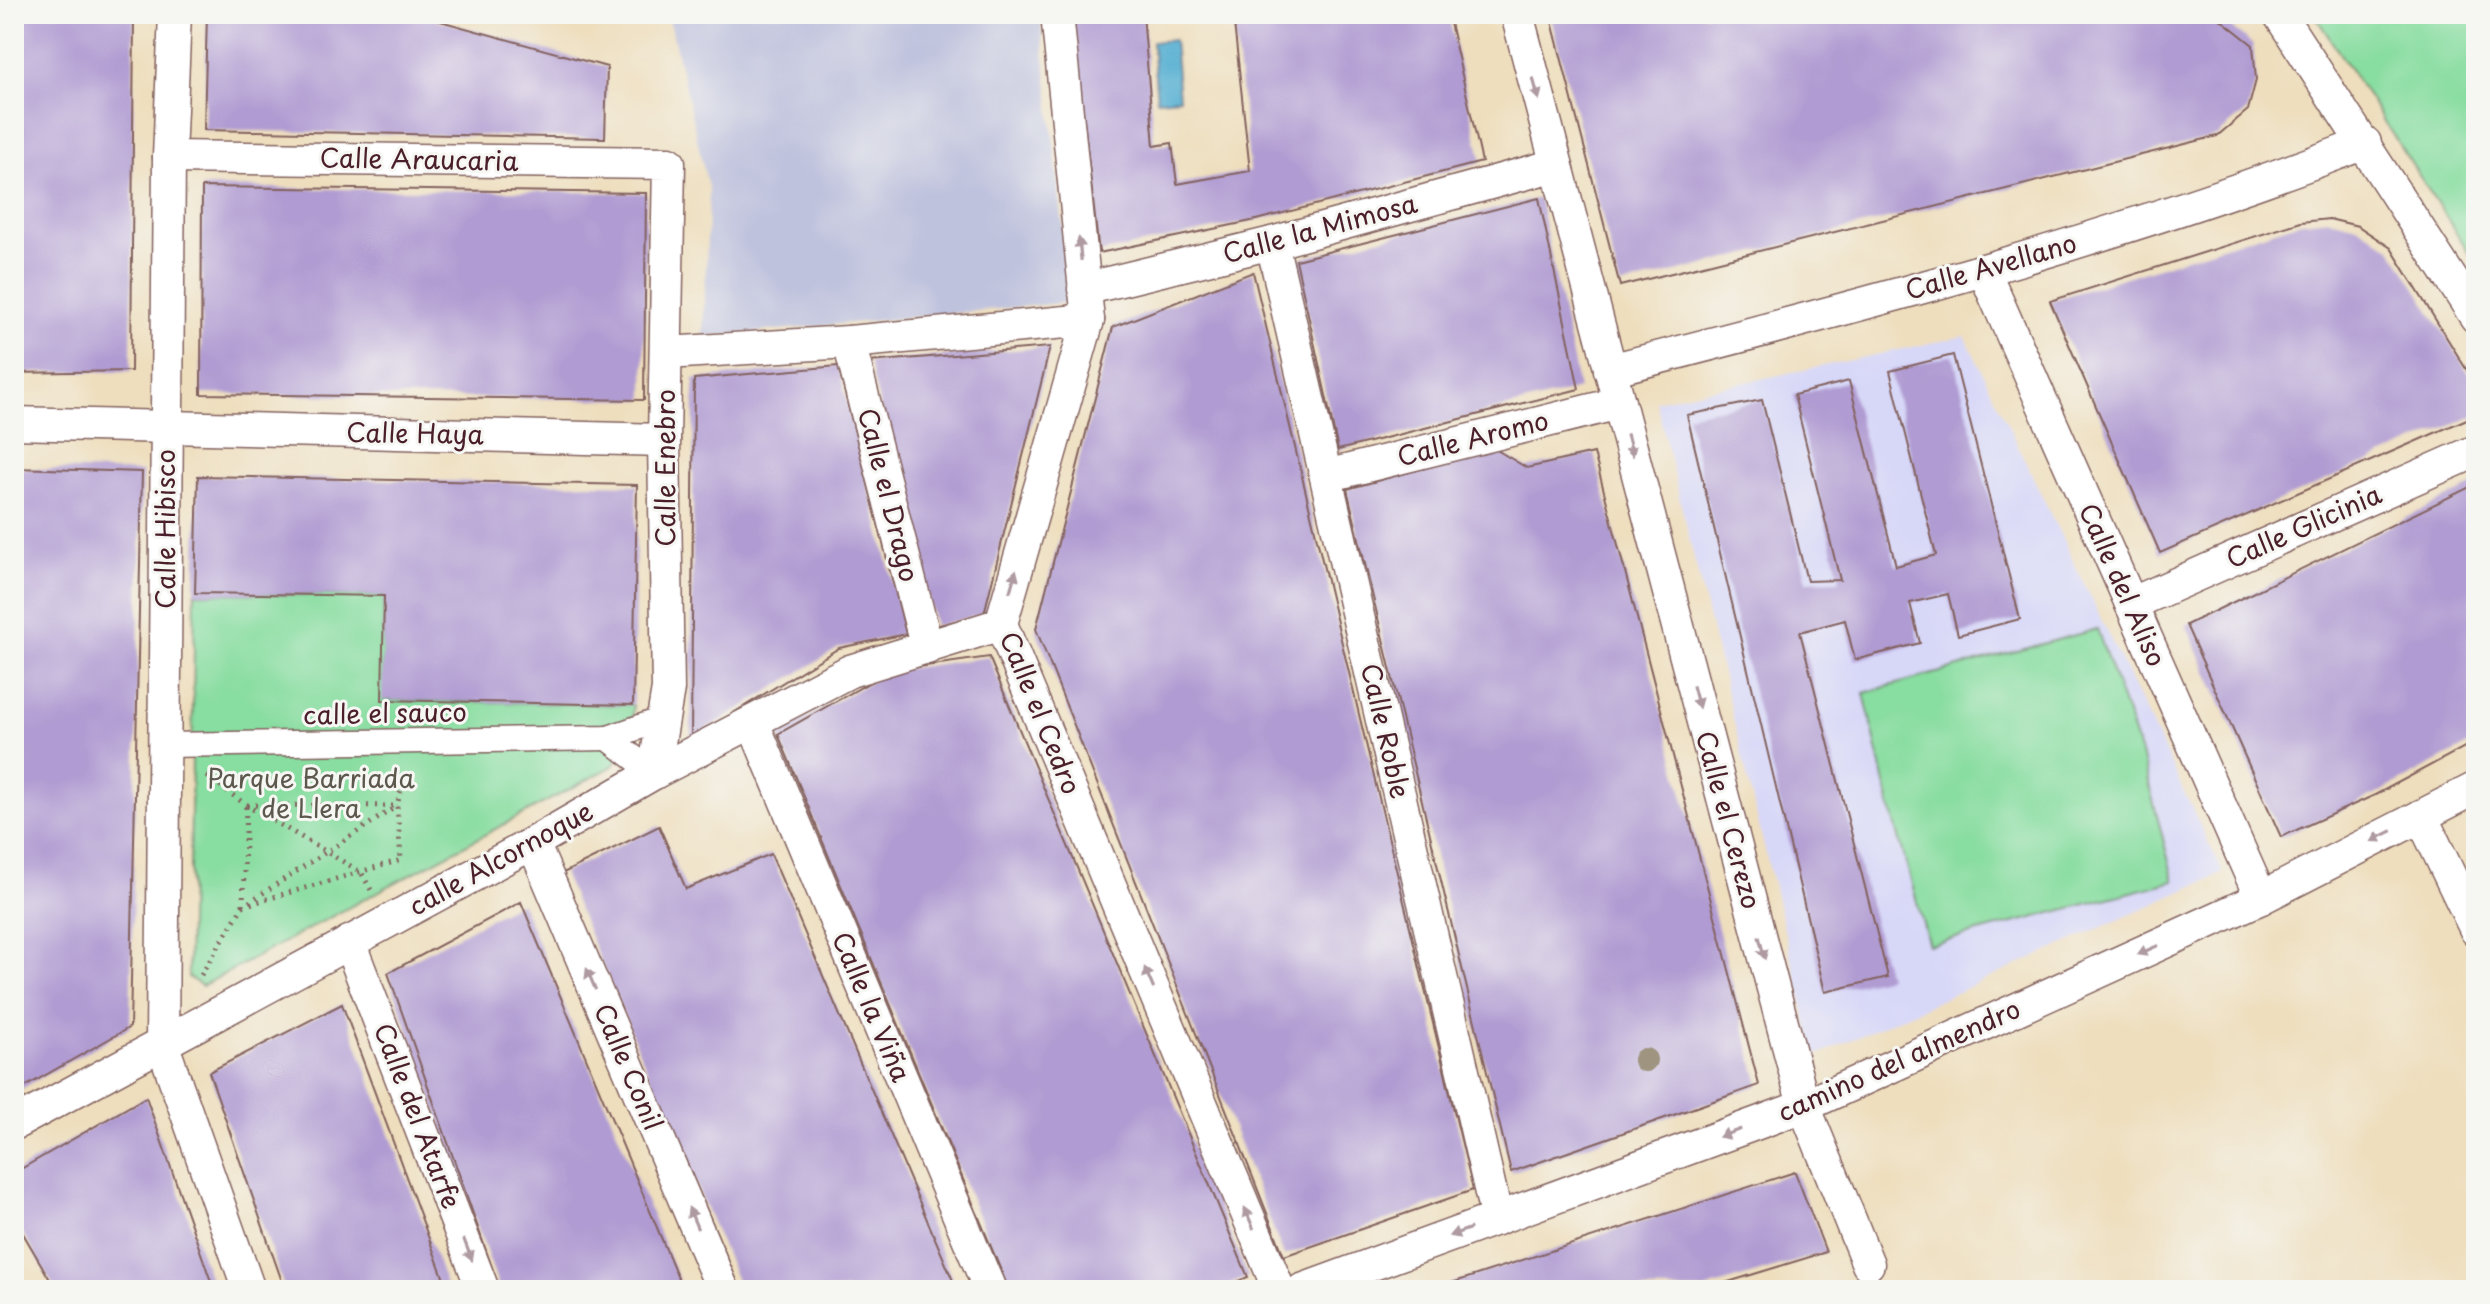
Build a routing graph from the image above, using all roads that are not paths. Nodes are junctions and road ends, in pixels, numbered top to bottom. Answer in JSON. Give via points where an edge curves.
{"nodes":[{"id":1,"x":175,"y":14,"type":"edge"},
{"id":2,"x":1057,"y":14,"type":"edge"},
{"id":3,"x":1517,"y":14,"type":"edge"},
{"id":4,"x":2279,"y":14,"type":"edge"},
{"id":5,"x":2365,"y":143,"type":"junction"},
{"id":6,"x":169,"y":157,"type":"junction"},
{"id":7,"x":669,"y":163,"type":"joint"},
{"id":8,"x":1556,"y":165,"type":"junction"},
{"id":9,"x":1272,"y":243,"type":"junction"},
{"id":10,"x":1984,"y":271,"type":"junction"},
{"id":11,"x":1086,"y":304,"type":"junction"},
{"id":12,"x":2476,"y":317,"type":"edge"},
{"id":13,"x":849,"y":342,"type":"junction"},
{"id":14,"x":666,"y":353,"type":"junction"},
{"id":15,"x":1610,"y":370,"type":"junction"},
{"id":16,"x":1619,"y":403,"type":"junction"},
{"id":17,"x":14,"y":423,"type":"edge"},
{"id":18,"x":167,"y":428,"type":"junction"},
{"id":19,"x":664,"y":440,"type":"junction"},
{"id":20,"x":2476,"y":451,"type":"edge"},
{"id":21,"x":1326,"y":476,"type":"junction"},
{"id":22,"x":2131,"y":604,"type":"junction"},
{"id":23,"x":1001,"y":624,"type":"junction"},
{"id":24,"x":927,"y":648,"type":"junction"},
{"id":25,"x":663,"y":719,"type":"junction"},
{"id":26,"x":753,"y":723,"type":"junction"},
{"id":27,"x":608,"y":738,"type":"junction"},
{"id":28,"x":164,"y":745,"type":"junction"},
{"id":29,"x":654,"y":773,"type":"junction"},
{"id":30,"x":2476,"y":788,"type":"edge"},
{"id":31,"x":2421,"y":816,"type":"junction"},
{"id":32,"x":533,"y":843,"type":"junction"},
{"id":33,"x":2261,"y":898,"type":"junction"},
{"id":34,"x":2476,"y":930,"type":"edge"},
{"id":35,"x":349,"y":942,"type":"junction"},
{"id":36,"x":162,"y":1043,"type":"junction"},
{"id":37,"x":1804,"y":1106,"type":"junction"},
{"id":38,"x":14,"y":1124,"type":"edge"},
{"id":39,"x":1497,"y":1219,"type":"junction"},
{"id":40,"x":1868,"y":1264,"type":"dead end"},
{"id":41,"x":249,"y":1290,"type":"edge"},
{"id":42,"x":483,"y":1290,"type":"edge"},
{"id":43,"x":723,"y":1290,"type":"edge"},
{"id":44,"x":990,"y":1290,"type":"edge"},
{"id":45,"x":1279,"y":1290,"type":"edge"},
{"id":46,"x":1302,"y":1290,"type":"edge"}],
"edges":[{"from":1,"to":6,"type":"street","name":"Calle Hibisco"},
{"from":11,"to":2,"type":"street","name":"Calle el Cedro","one_way":true},
{"from":3,"to":8,"type":"street","name":"Calle el Cerezo","one_way":true},
{"from":4,"to":5,"type":"street"},
{"from":5,"to":10,"type":"street","name":"Calle Avellano","via":[[2280,176]]},
{"from":5,"to":12,"type":"street"},
{"from":6,"to":7,"type":"street","name":"Calle Araucaria"},
{"from":6,"to":18,"type":"street","name":"Calle Hibisco"},
{"from":7,"to":14,"type":"street","name":"Calle Enebro"},
{"from":8,"to":9,"type":"street","name":"Calle la Mimosa"},
{"from":8,"to":15,"type":"street","name":"Calle el Cerezo"},
{"from":9,"to":11,"type":"street","name":"Calle la Mimosa"},
{"from":9,"to":21,"type":"street","name":"Calle Roble"},
{"from":10,"to":15,"type":"street","name":"Calle Avellano"},
{"from":10,"to":22,"type":"street","name":"Calle del Aliso"},
{"from":11,"to":13,"type":"street","name":"Calle la Mimosa"},
{"from":23,"to":11,"type":"street","name":"Calle el Cedro","one_way":true},
{"from":13,"to":14,"type":"street","name":"Calle la Mimosa"},
{"from":13,"to":24,"type":"street","name":"Calle el Drago"},
{"from":14,"to":19,"type":"street","name":"Calle Enebro"},
{"from":15,"to":16,"type":"street","name":"Calle el Cerezo"},
{"from":16,"to":21,"type":"street","name":"Calle Aromo"},
{"from":16,"to":37,"type":"street","name":"Calle el Cerezo","one_way":true},
{"from":17,"to":18,"type":"street","name":"Calle Haya"},
{"from":18,"to":19,"type":"street","name":"Calle Haya"},
{"from":18,"to":28,"type":"street","name":"Calle Hibisco"},
{"from":19,"to":25,"type":"street","name":"Calle Enebro","via":[[668,689]]},
{"from":20,"to":22,"type":"street","name":"Calle Glicinia"},
{"from":21,"to":39,"type":"street","name":"Calle Roble"},
{"from":22,"to":33,"type":"street","name":"Calle del Aliso"},
{"from":23,"to":24,"type":"street","name":"calle Alcornoque"},
{"from":45,"to":23,"type":"street","name":"Calle el Cedro","one_way":true},
{"from":24,"to":26,"type":"street","name":"calle Alcornoque","via":[[850,671]]},
{"from":25,"to":27,"type":"street","name":"calle el sauco"},
{"from":25,"to":29,"type":"street","name":"Calle Enebro"},
{"from":26,"to":29,"type":"street","name":"calle Alcornoque"},
{"from":26,"to":44,"type":"street","name":"Calle la Viña"},
{"from":27,"to":28,"type":"street","name":"calle el sauco"},
{"from":27,"to":29,"type":"street"},
{"from":28,"to":36,"type":"street","name":"Calle Hibisco"},
{"from":29,"to":32,"type":"street","name":"calle Alcornoque"},
{"from":30,"to":31,"type":"street","name":"camino del almendro"},
{"from":31,"to":33,"type":"street","name":"camino del almendro","one_way":true},
{"from":31,"to":34,"type":"street"},
{"from":32,"to":35,"type":"street","name":"calle Alcornoque"},
{"from":43,"to":32,"type":"street","name":"Calle Conil","one_way":true},
{"from":33,"to":37,"type":"street","name":"camino del almendro","one_way":true},
{"from":35,"to":36,"type":"street","name":"calle Alcornoque"},
{"from":35,"to":42,"type":"street","name":"Calle del Atarfe","one_way":true},
{"from":36,"to":38,"type":"street","name":"calle Alcornoque"},
{"from":36,"to":41,"type":"street","name":"Calle Hibisco"},
{"from":37,"to":39,"type":"street","name":"camino del almendro","one_way":true},
{"from":37,"to":40,"type":"street","name":"Calle el Cerezo"},
{"from":39,"to":46,"type":"street","name":"camino del almendro","one_way":true}]}
